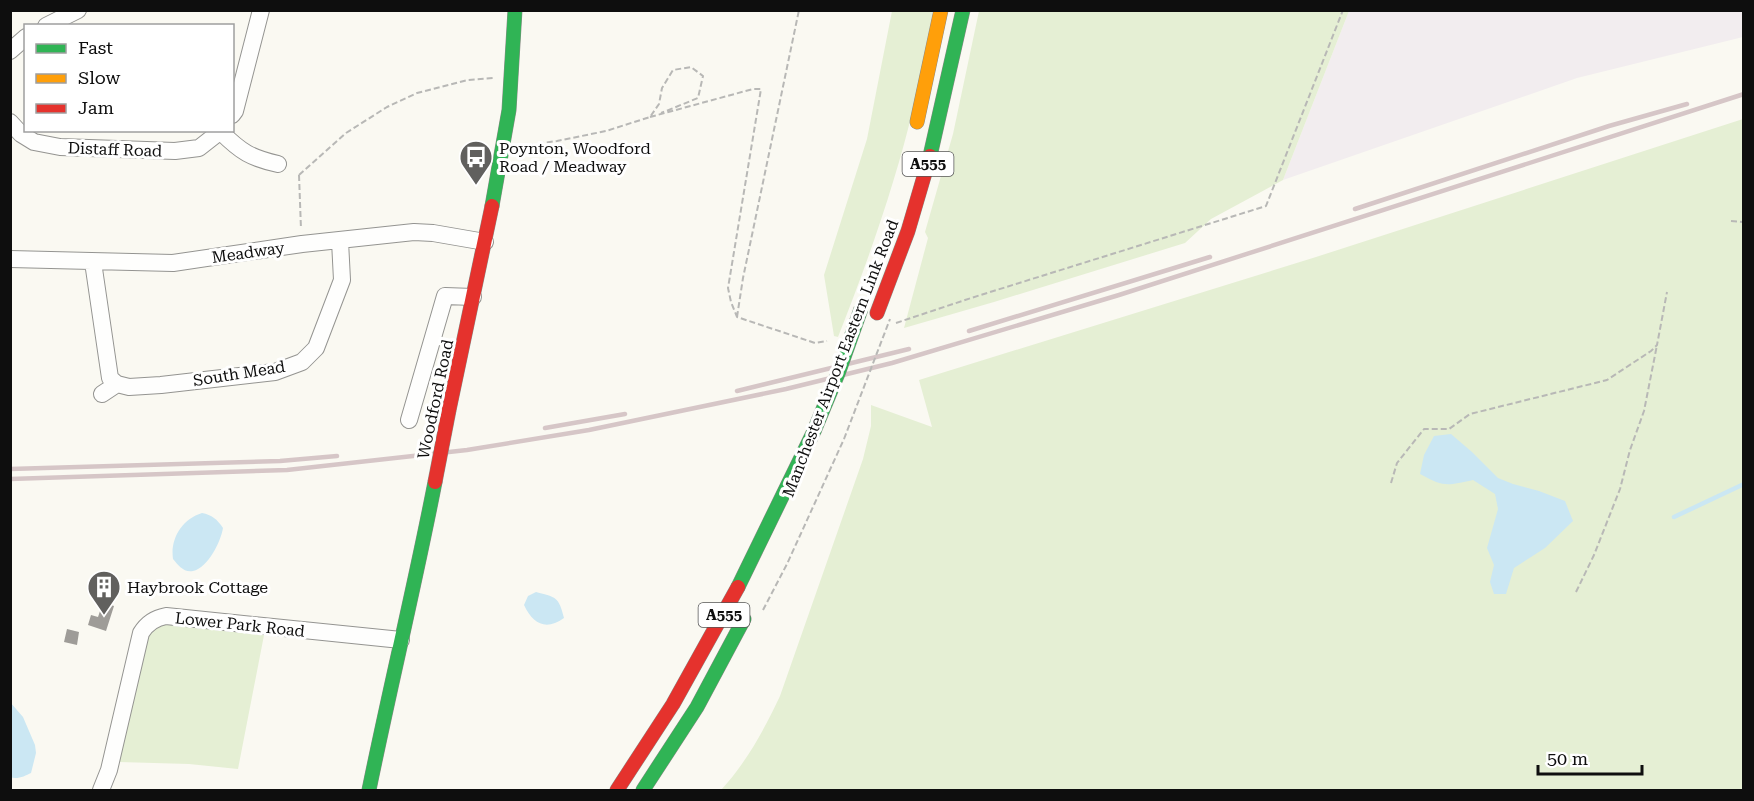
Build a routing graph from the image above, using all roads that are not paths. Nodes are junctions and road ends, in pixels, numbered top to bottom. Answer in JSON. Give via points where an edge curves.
{"nodes":[{"id":1,"x":261,"y":10,"type":"edge"},
{"id":2,"x":515,"y":10,"type":"edge"},
{"id":3,"x":941,"y":10,"type":"edge"},
{"id":4,"x":963,"y":10,"type":"edge"},
{"id":5,"x":72,"y":11,"type":"edge"},
{"id":6,"x":49,"y":24,"type":"edge"},
{"id":7,"x":24,"y":38,"type":"edge"},
{"id":8,"x":10,"y":51,"type":"edge"},
{"id":9,"x":234,"y":112,"type":"edge"},
{"id":10,"x":10,"y":122,"type":"edge"},
{"id":11,"x":221,"y":132,"type":"edge"},
{"id":12,"x":223,"y":132,"type":"edge"},
{"id":13,"x":914,"y":132,"type":"dead end"},
{"id":14,"x":278,"y":164,"type":"dead end"},
{"id":15,"x":340,"y":241,"type":"junction"},
{"id":16,"x":485,"y":242,"type":"junction"},
{"id":17,"x":10,"y":259,"type":"edge"},
{"id":18,"x":93,"y":262,"type":"junction"},
{"id":19,"x":473,"y":297,"type":"junction"},
{"id":20,"x":863,"y":304,"type":"dead end"},
{"id":21,"x":880,"y":319,"type":"road end"},
{"id":22,"x":117,"y":384,"type":"junction"},
{"id":23,"x":102,"y":394,"type":"dead end"},
{"id":24,"x":409,"y":420,"type":"dead end"},
{"id":25,"x":751,"y":606,"type":"dead end"},
{"id":26,"x":401,"y":640,"type":"junction"},
{"id":27,"x":101,"y":790,"type":"edge"},
{"id":28,"x":369,"y":790,"type":"edge"},
{"id":29,"x":616,"y":790,"type":"edge"},
{"id":30,"x":643,"y":790,"type":"edge"}],
"edges":[{"from":1,"to":9,"type":"street"},
{"from":2,"to":16,"type":"main road","name":"Woodford Road","via":[[509,110]]},
{"from":3,"to":13,"type":"main road","number":"A555"},
{"from":4,"to":21,"type":"main road","name":"Manchester Airport Eastern Link Road","number":"A555","via":[[931,153]]},
{"from":5,"to":6,"type":"street"},
{"from":7,"to":8,"type":"street"},
{"from":10,"to":11,"type":"street","name":"Distaff Road","via":[[34,142],[60,147],[175,151],[199,148]]},
{"from":12,"to":14,"type":"street","via":[[238,149]]},
{"from":15,"to":16,"type":"street","name":"Meadway","via":[[414,232]]},
{"from":15,"to":18,"type":"street","name":"Meadway","via":[[172,263]]},
{"from":15,"to":22,"type":"street","name":"South Mead","via":[[342,280],[316,348],[302,362],[275,372],[161,385]]},
{"from":16,"to":19,"type":"main road","name":"Woodford Road"},
{"from":17,"to":18,"type":"street","name":"Meadway"},
{"from":18,"to":22,"type":"street","via":[[110,378]]},
{"from":19,"to":24,"type":"street","via":[[445,296]]},
{"from":19,"to":26,"type":"main road","name":"Woodford Road","bridge":true},
{"from":20,"to":29,"type":"main road","name":"Manchester Airport Eastern Link Road","number":"A555","bridge":true,"via":[[814,431],[749,568],[677,697]]},
{"from":22,"to":23,"type":"street"},
{"from":25,"to":30,"type":"main road","number":"A555","via":[[697,707]]},
{"from":26,"to":27,"type":"street","name":"Lower Park Road","via":[[166,616],[152,621],[141,633],[110,770]]},
{"from":26,"to":28,"type":"main road","name":"Woodford Road"}]}
